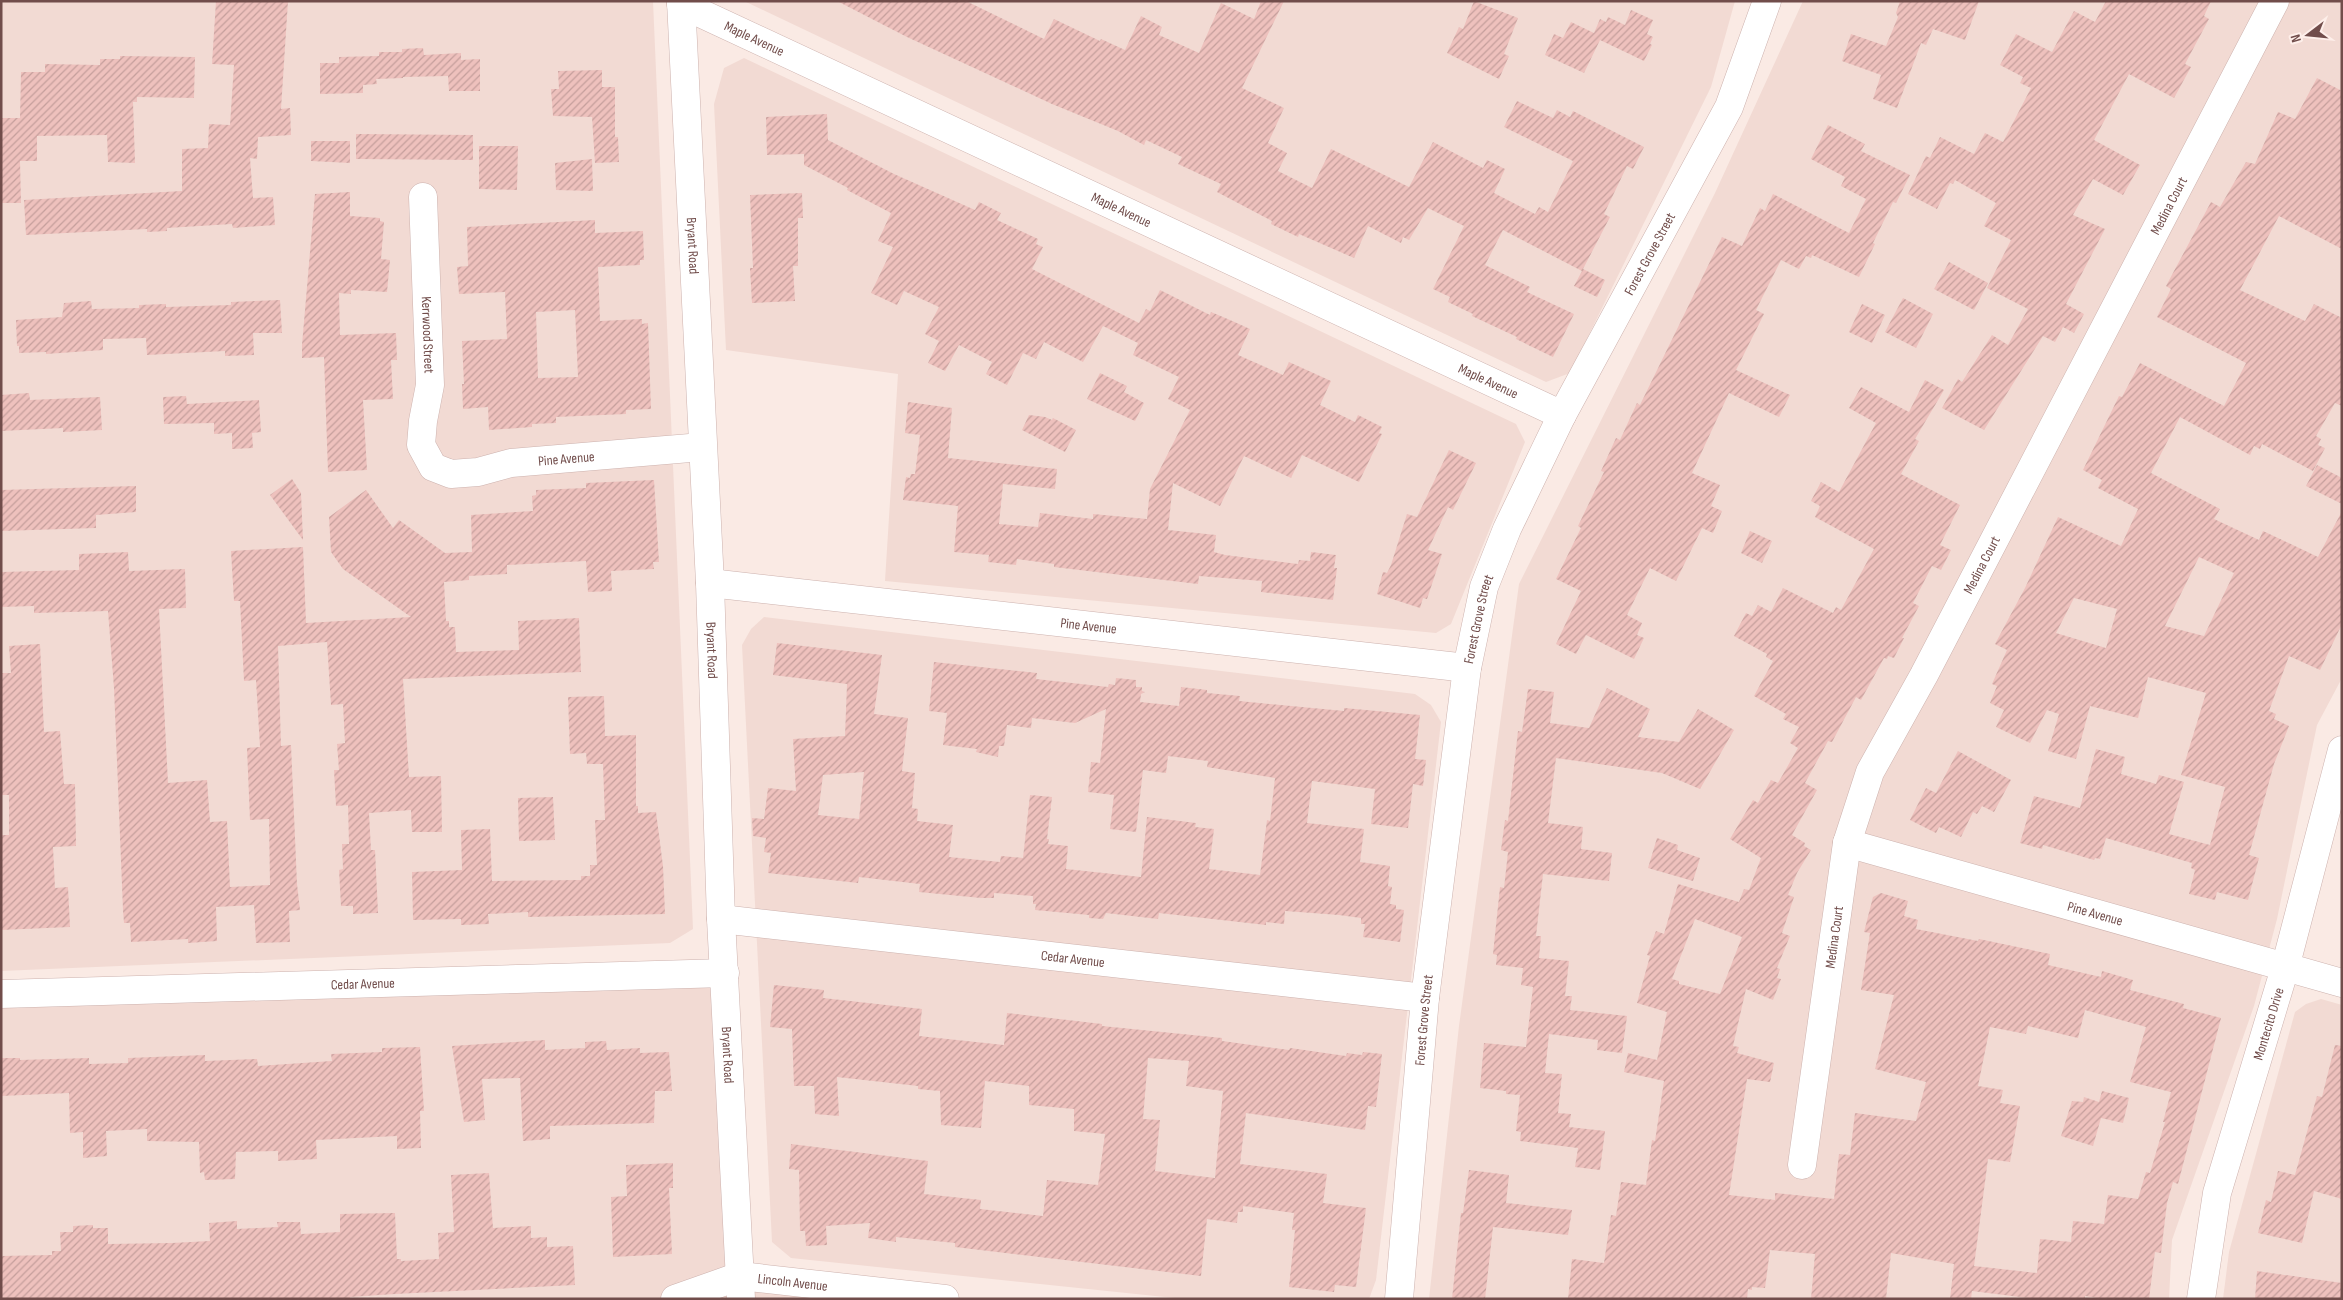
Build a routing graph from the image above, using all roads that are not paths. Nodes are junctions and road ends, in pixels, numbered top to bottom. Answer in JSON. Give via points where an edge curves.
{"nodes":[{"id":1,"x":1767,"y":1,"type":"edge"},
{"id":2,"x":2275,"y":1,"type":"edge"},
{"id":3,"x":681,"y":3,"type":"edge"},
{"id":4,"x":423,"y":197,"type":"dead end"},
{"id":5,"x":1562,"y":415,"type":"junction"},
{"id":6,"x":702,"y":447,"type":"junction"},
{"id":7,"x":433,"y":466,"type":"joint"},
{"id":8,"x":710,"y":583,"type":"junction"},
{"id":9,"x":1468,"y":668,"type":"junction"},
{"id":10,"x":2342,"y":750,"type":"edge"},
{"id":11,"x":1847,"y":843,"type":"junction"},
{"id":12,"x":721,"y":919,"type":"junction"},
{"id":13,"x":2285,"y":968,"type":"junction"},
{"id":14,"x":725,"y":973,"type":"junction"},
{"id":15,"x":2342,"y":983,"type":"edge"},
{"id":16,"x":1,"y":994,"type":"edge"},
{"id":17,"x":1425,"y":998,"type":"junction"},
{"id":18,"x":1802,"y":1165,"type":"dead end"},
{"id":19,"x":740,"y":1287,"type":"edge"},
{"id":20,"x":674,"y":1299,"type":"edge"},
{"id":21,"x":945,"y":1299,"type":"edge"},
{"id":22,"x":1399,"y":1299,"type":"edge"},
{"id":23,"x":2201,"y":1299,"type":"edge"}],
"edges":[{"from":1,"to":5,"type":"street","name":"Forest Grove Street","via":[[1730,107]]},
{"from":2,"to":11,"type":"street","name":"Medina Court","via":[[1928,667],[1870,772]]},
{"from":3,"to":5,"type":"street","name":"Maple Avenue"},
{"from":3,"to":6,"type":"street","name":"Bryant Road"},
{"from":4,"to":7,"type":"street","name":"Kerrwood Street","via":[[430,385],[421,445]]},
{"from":5,"to":9,"type":"street","name":"Forest Grove Street","via":[[1507,529],[1484,587]]},
{"from":6,"to":7,"type":"street","name":"Pine Avenue","via":[[511,463],[478,472],[451,474]]},
{"from":6,"to":8,"type":"street","name":"Bryant Road"},
{"from":8,"to":9,"type":"street","name":"Pine Avenue"},
{"from":8,"to":12,"type":"street","name":"Bryant Road"},
{"from":9,"to":17,"type":"street","name":"Forest Grove Street"},
{"from":10,"to":13,"type":"street","name":"Montecito Drive"},
{"from":11,"to":13,"type":"street","name":"Pine Avenue"},
{"from":11,"to":18,"type":"street","name":"Medina Court"},
{"from":12,"to":14,"type":"street","name":"Bryant Road"},
{"from":12,"to":17,"type":"street","name":"Cedar Avenue"},
{"from":13,"to":15,"type":"street","name":"Pine Avenue"},
{"from":13,"to":23,"type":"street","name":"Montecito Drive","via":[[2218,1193]]},
{"from":14,"to":16,"type":"street","name":"Cedar Avenue"},
{"from":14,"to":19,"type":"street","name":"Bryant Road"},
{"from":17,"to":22,"type":"street","name":"Forest Grove Street"},
{"from":19,"to":20,"type":"street","name":"Lincoln Avenue"},
{"from":19,"to":21,"type":"street","name":"Lincoln Avenue"}]}
